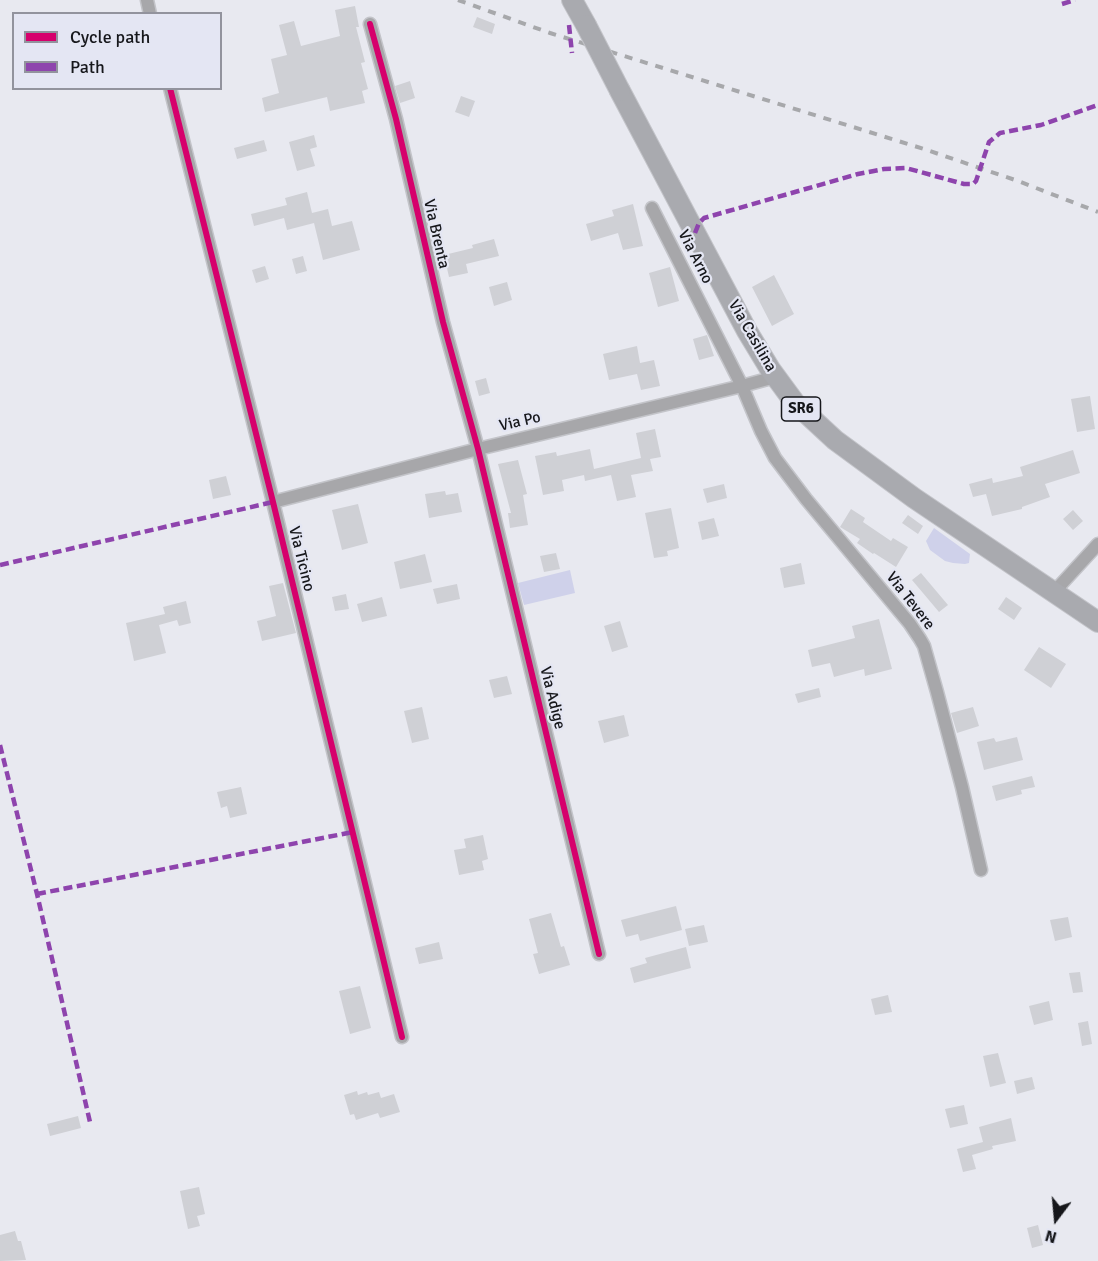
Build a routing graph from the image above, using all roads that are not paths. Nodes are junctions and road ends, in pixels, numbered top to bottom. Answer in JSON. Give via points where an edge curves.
{"nodes":[{"id":1,"x":572,"y":0,"type":"edge"},
{"id":2,"x":370,"y":24,"type":"dead end"},
{"id":3,"x":170,"y":90,"type":"edge"},
{"id":4,"x":652,"y":208,"type":"dead end"},
{"id":5,"x":775,"y":377,"type":"junction"},
{"id":6,"x":742,"y":386,"type":"junction"},
{"id":7,"x":478,"y":448,"type":"junction"},
{"id":8,"x":273,"y":502,"type":"junction"},
{"id":9,"x":1096,"y":551,"type":"edge"},
{"id":10,"x":1054,"y":592,"type":"junction"},
{"id":11,"x":1098,"y":622,"type":"edge"},
{"id":12,"x":981,"y":870,"type":"dead end"},
{"id":13,"x":599,"y":954,"type":"dead end"},
{"id":14,"x":402,"y":1037,"type":"dead end"}],
"edges":[{"from":1,"to":5,"type":"main road","name":"Via Casilina","number":"SR6","bridge":true},
{"from":2,"to":7,"type":"street","name":"Via Brenta"},
{"from":3,"to":8,"type":"street","name":"Via Ticino"},
{"from":4,"to":6,"type":"street","name":"Via Arno"},
{"from":5,"to":6,"type":"street","name":"Via Po"},
{"from":5,"to":10,"type":"main road","name":"Via Casilina","number":"SR6","via":[[804,412],[842,445]]},
{"from":6,"to":7,"type":"street","name":"Via Po"},
{"from":6,"to":12,"type":"street","name":"Via Tevere","via":[[783,469],[920,639]]},
{"from":7,"to":8,"type":"street","name":"Via Po"},
{"from":7,"to":13,"type":"street","name":"Via Adige"},
{"from":8,"to":14,"type":"street","name":"Via Ticino"},
{"from":9,"to":10,"type":"street"},
{"from":10,"to":11,"type":"main road","name":"Via Casilina","number":"SR6"}]}
